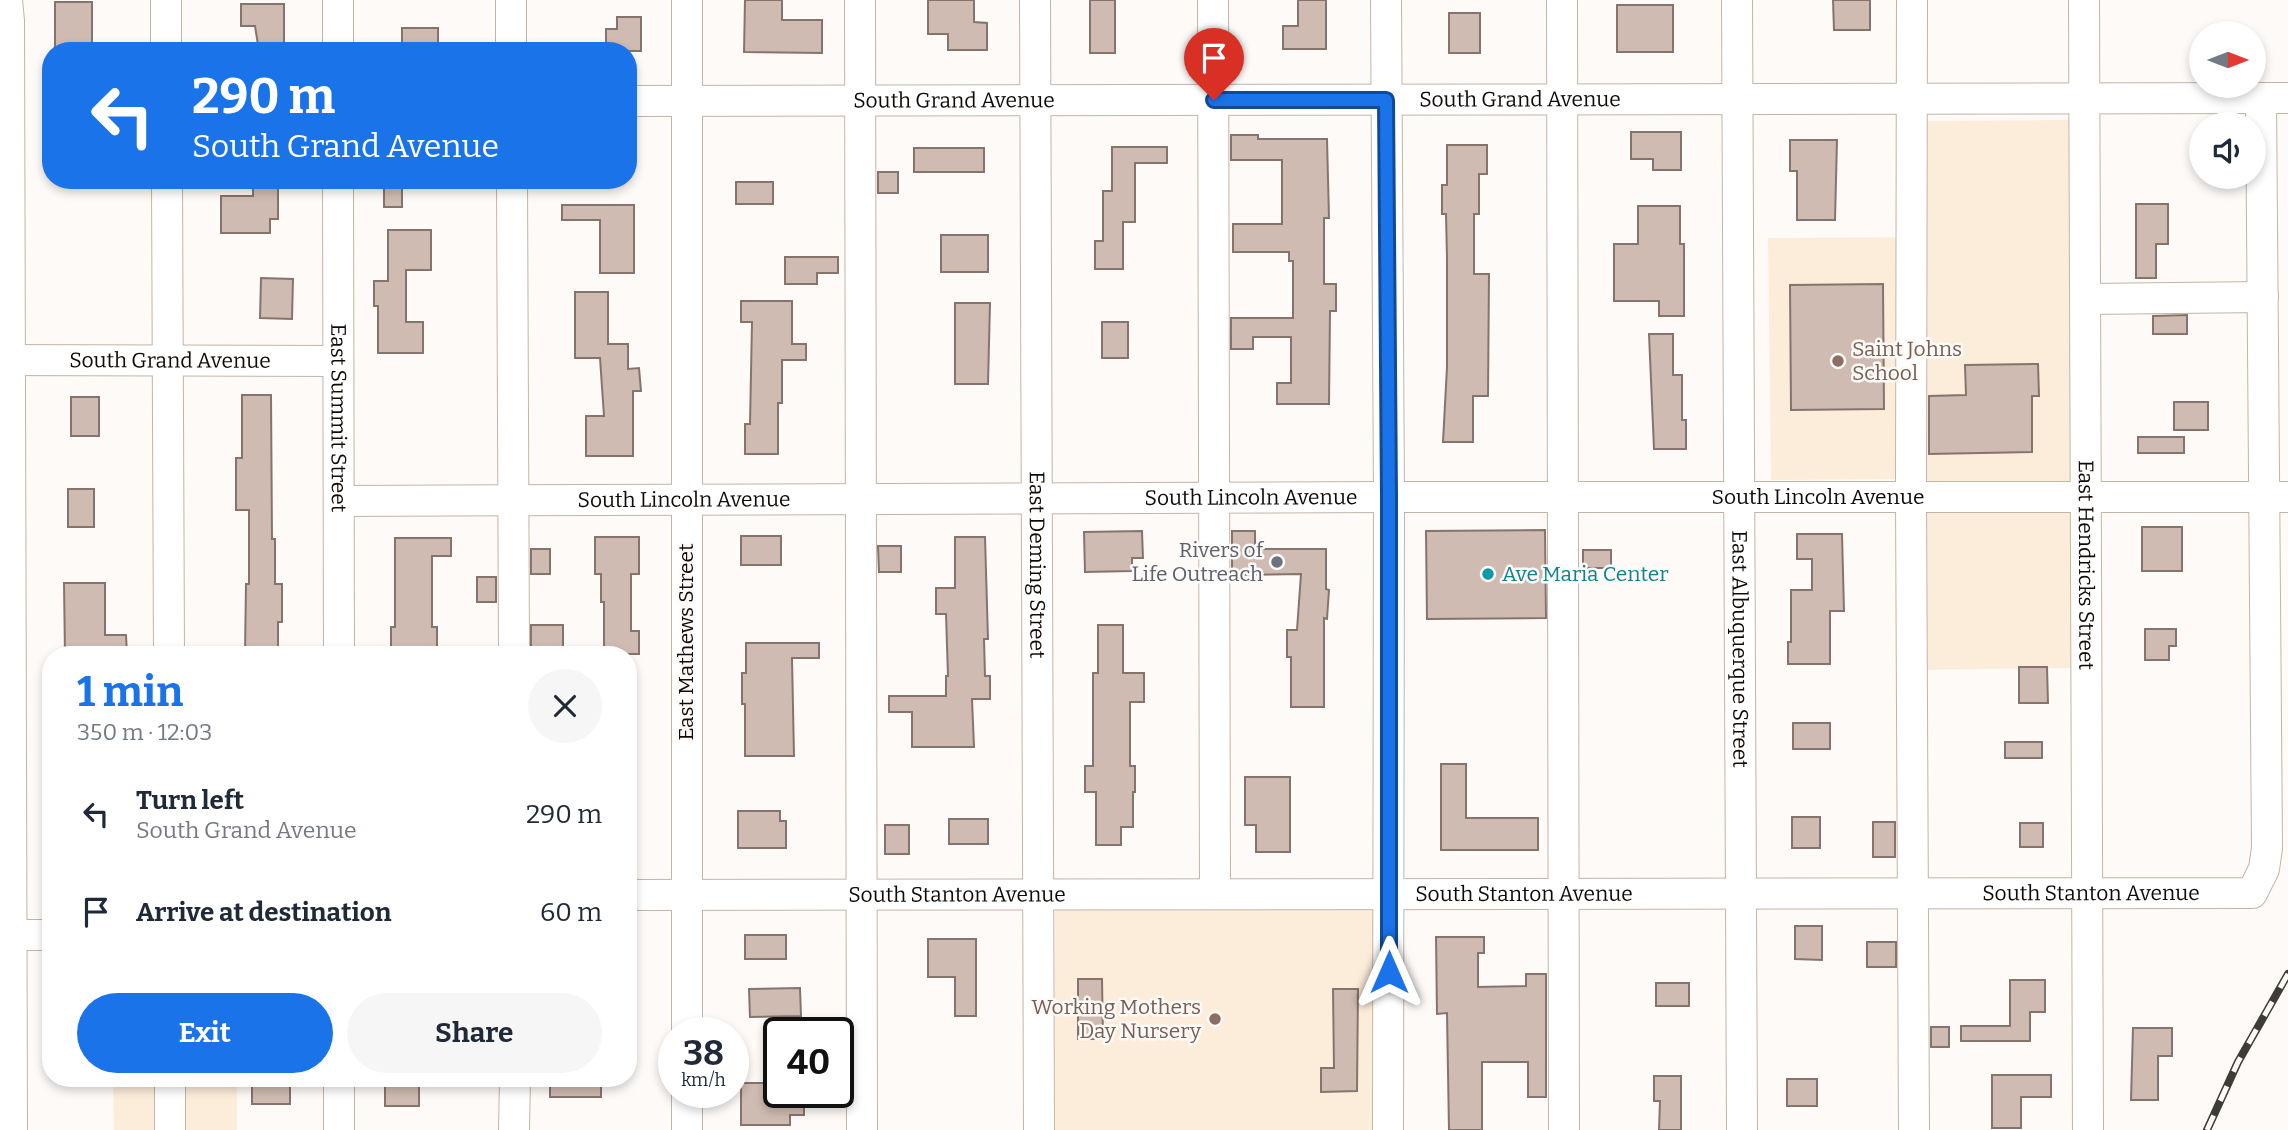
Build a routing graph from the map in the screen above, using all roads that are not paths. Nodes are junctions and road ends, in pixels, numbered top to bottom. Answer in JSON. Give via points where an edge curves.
{"nodes":[{"id":1,"x":8,"y":0,"type":"edge"},
{"id":2,"x":166,"y":0,"type":"edge"},
{"id":3,"x":338,"y":0,"type":"edge"},
{"id":4,"x":511,"y":0,"type":"edge"},
{"id":5,"x":687,"y":0,"type":"edge"},
{"id":6,"x":860,"y":0,"type":"edge"},
{"id":7,"x":1035,"y":0,"type":"edge"},
{"id":8,"x":1213,"y":0,"type":"edge"},
{"id":9,"x":1386,"y":0,"type":"edge"},
{"id":10,"x":1562,"y":0,"type":"edge"},
{"id":11,"x":1737,"y":0,"type":"edge"},
{"id":12,"x":1912,"y":0,"type":"edge"},
{"id":13,"x":2084,"y":0,"type":"edge"},
{"id":14,"x":166,"y":42,"type":"edge"},
{"id":15,"x":338,"y":42,"type":"edge"},
{"id":16,"x":511,"y":42,"type":"edge"},
{"id":17,"x":2274,"y":98,"type":"edge"},
{"id":18,"x":1563,"y":99,"type":"junction"},
{"id":19,"x":1738,"y":99,"type":"junction"},
{"id":20,"x":1912,"y":99,"type":"junction"},
{"id":21,"x":2085,"y":99,"type":"junction"},
{"id":22,"x":1034,"y":100,"type":"junction"},
{"id":23,"x":1214,"y":100,"type":"junction"},
{"id":24,"x":1386,"y":100,"type":"junction"},
{"id":25,"x":637,"y":101,"type":"edge"},
{"id":26,"x":687,"y":101,"type":"junction"},
{"id":27,"x":860,"y":101,"type":"junction"},
{"id":28,"x":167,"y":189,"type":"edge"},
{"id":29,"x":338,"y":189,"type":"edge"},
{"id":30,"x":512,"y":189,"type":"edge"},
{"id":31,"x":2263,"y":297,"type":"junction"},
{"id":32,"x":2086,"y":299,"type":"junction"},
{"id":33,"x":5,"y":360,"type":"edge"},
{"id":34,"x":168,"y":361,"type":"junction"},
{"id":35,"x":338,"y":361,"type":"junction"},
{"id":36,"x":1740,"y":496,"type":"junction"},
{"id":37,"x":1389,"y":497,"type":"junction"},
{"id":38,"x":1563,"y":497,"type":"junction"},
{"id":39,"x":1911,"y":497,"type":"junction"},
{"id":40,"x":2276,"y":497,"type":"edge"},
{"id":41,"x":1214,"y":498,"type":"junction"},
{"id":42,"x":2087,"y":498,"type":"junction"},
{"id":43,"x":513,"y":500,"type":"junction"},
{"id":44,"x":686,"y":500,"type":"junction"},
{"id":45,"x":861,"y":500,"type":"junction"},
{"id":46,"x":1037,"y":500,"type":"junction"},
{"id":47,"x":339,"y":501,"type":"junction"},
{"id":48,"x":169,"y":646,"type":"edge"},
{"id":49,"x":339,"y":646,"type":"edge"},
{"id":50,"x":514,"y":646,"type":"edge"},
{"id":51,"x":1564,"y":892,"type":"junction"},
{"id":52,"x":1742,"y":892,"type":"junction"},
{"id":53,"x":1913,"y":892,"type":"junction"},
{"id":54,"x":1389,"y":893,"type":"junction"},
{"id":55,"x":2089,"y":893,"type":"junction"},
{"id":56,"x":1214,"y":894,"type":"junction"},
{"id":57,"x":637,"y":895,"type":"edge"},
{"id":58,"x":687,"y":895,"type":"junction"},
{"id":59,"x":861,"y":895,"type":"junction"},
{"id":60,"x":1038,"y":895,"type":"junction"},
{"id":61,"x":6,"y":935,"type":"edge"},
{"id":62,"x":42,"y":935,"type":"edge"},
{"id":63,"x":687,"y":1017,"type":"edge"},
{"id":64,"x":170,"y":1087,"type":"edge"},
{"id":65,"x":339,"y":1087,"type":"edge"},
{"id":66,"x":514,"y":1087,"type":"edge"},
{"id":67,"x":687,"y":1108,"type":"edge"},
{"id":68,"x":12,"y":1130,"type":"edge"},
{"id":69,"x":170,"y":1130,"type":"edge"},
{"id":70,"x":339,"y":1130,"type":"edge"},
{"id":71,"x":514,"y":1130,"type":"edge"},
{"id":72,"x":687,"y":1130,"type":"edge"},
{"id":73,"x":862,"y":1130,"type":"edge"},
{"id":74,"x":1040,"y":1130,"type":"edge"},
{"id":75,"x":1388,"y":1130,"type":"edge"},
{"id":76,"x":1564,"y":1130,"type":"edge"},
{"id":77,"x":1742,"y":1130,"type":"edge"},
{"id":78,"x":1914,"y":1130,"type":"edge"},
{"id":79,"x":2088,"y":1130,"type":"edge"}],
"edges":[{"from":1,"to":33,"type":"street"},
{"from":2,"to":14,"type":"street"},
{"from":3,"to":15,"type":"street"},
{"from":4,"to":16,"type":"street"},
{"from":5,"to":26,"type":"street","name":"East Mathews Street"},
{"from":6,"to":27,"type":"street"},
{"from":7,"to":22,"type":"street","name":"East Deming Street"},
{"from":8,"to":23,"type":"street"},
{"from":9,"to":24,"type":"street"},
{"from":10,"to":18,"type":"street"},
{"from":11,"to":19,"type":"street","name":"East Albuquerque Street"},
{"from":12,"to":20,"type":"street"},
{"from":13,"to":21,"type":"street","name":"East Hendricks Street"},
{"from":17,"to":21,"type":"street","name":"South Grand Avenue"},
{"from":17,"to":31,"type":"street"},
{"from":18,"to":19,"type":"street","name":"South Grand Avenue"},
{"from":18,"to":24,"type":"street","name":"South Grand Avenue"},
{"from":18,"to":38,"type":"street"},
{"from":19,"to":20,"type":"street","name":"South Grand Avenue"},
{"from":19,"to":36,"type":"street","name":"East Albuquerque Street"},
{"from":20,"to":21,"type":"street","name":"South Grand Avenue"},
{"from":20,"to":39,"type":"street"},
{"from":21,"to":32,"type":"street","name":"East Hendricks Street"},
{"from":22,"to":23,"type":"street","name":"South Grand Avenue"},
{"from":22,"to":27,"type":"street","name":"South Grand Avenue"},
{"from":22,"to":46,"type":"street","name":"East Deming Street"},
{"from":23,"to":24,"type":"street","name":"South Grand Avenue"},
{"from":23,"to":41,"type":"street"},
{"from":24,"to":37,"type":"street"},
{"from":25,"to":26,"type":"street","name":"South Grand Avenue"},
{"from":26,"to":27,"type":"street","name":"South Grand Avenue"},
{"from":26,"to":44,"type":"street","name":"East Mathews Street"},
{"from":27,"to":45,"type":"street"},
{"from":28,"to":34,"type":"street"},
{"from":29,"to":35,"type":"street","name":"East Summit Street"},
{"from":30,"to":43,"type":"street"},
{"from":31,"to":32,"type":"street"},
{"from":31,"to":40,"type":"street"},
{"from":32,"to":42,"type":"street","name":"East Hendricks Street"},
{"from":33,"to":34,"type":"street","name":"South Grand Avenue"},
{"from":33,"to":61,"type":"street"},
{"from":34,"to":35,"type":"street","name":"South Grand Avenue"},
{"from":34,"to":48,"type":"street"},
{"from":35,"to":47,"type":"street","name":"East Summit Street"},
{"from":36,"to":38,"type":"street","name":"South Lincoln Avenue"},
{"from":36,"to":39,"type":"street","name":"South Lincoln Avenue"},
{"from":36,"to":52,"type":"street","name":"East Albuquerque Street"},
{"from":37,"to":38,"type":"street","name":"South Lincoln Avenue"},
{"from":37,"to":41,"type":"street","name":"South Lincoln Avenue"},
{"from":37,"to":54,"type":"street"},
{"from":38,"to":51,"type":"street"},
{"from":39,"to":42,"type":"street","name":"South Lincoln Avenue"},
{"from":39,"to":53,"type":"street"},
{"from":40,"to":42,"type":"street","name":"South Lincoln Avenue"},
{"from":40,"to":55,"type":"street","name":"South Stanton Avenue","via":[[2264,869],[2252,892]]},
{"from":41,"to":46,"type":"street","name":"South Lincoln Avenue"},
{"from":41,"to":56,"type":"street"},
{"from":42,"to":55,"type":"street","name":"East Hendricks Street"},
{"from":43,"to":44,"type":"street","name":"South Lincoln Avenue"},
{"from":43,"to":47,"type":"street","name":"South Lincoln Avenue"},
{"from":43,"to":50,"type":"street"},
{"from":44,"to":45,"type":"street","name":"South Lincoln Avenue"},
{"from":44,"to":58,"type":"street","name":"East Mathews Street"},
{"from":45,"to":46,"type":"street","name":"South Lincoln Avenue"},
{"from":45,"to":59,"type":"street"},
{"from":46,"to":60,"type":"street","name":"East Deming Street"},
{"from":47,"to":49,"type":"street","name":"East Summit Street"},
{"from":51,"to":52,"type":"street","name":"South Stanton Avenue"},
{"from":51,"to":54,"type":"street","name":"South Stanton Avenue"},
{"from":51,"to":76,"type":"street"},
{"from":52,"to":53,"type":"street","name":"South Stanton Avenue"},
{"from":52,"to":77,"type":"street","name":"East Albuquerque Street"},
{"from":53,"to":55,"type":"street","name":"South Stanton Avenue"},
{"from":53,"to":78,"type":"street"},
{"from":54,"to":56,"type":"street","name":"South Stanton Avenue"},
{"from":54,"to":75,"type":"street"},
{"from":55,"to":79,"type":"street","name":"East Hendricks Street"},
{"from":56,"to":60,"type":"street","name":"South Stanton Avenue"},
{"from":57,"to":58,"type":"street","name":"South Stanton Avenue"},
{"from":58,"to":59,"type":"street","name":"South Stanton Avenue"},
{"from":58,"to":63,"type":"street","name":"East Mathews Street"},
{"from":59,"to":60,"type":"street","name":"South Stanton Avenue"},
{"from":59,"to":73,"type":"street"},
{"from":60,"to":74,"type":"street","name":"East Deming Street"},
{"from":61,"to":62,"type":"street"},
{"from":61,"to":68,"type":"street"},
{"from":64,"to":69,"type":"street"},
{"from":65,"to":70,"type":"street"},
{"from":66,"to":71,"type":"street"},
{"from":67,"to":72,"type":"street"}]}
